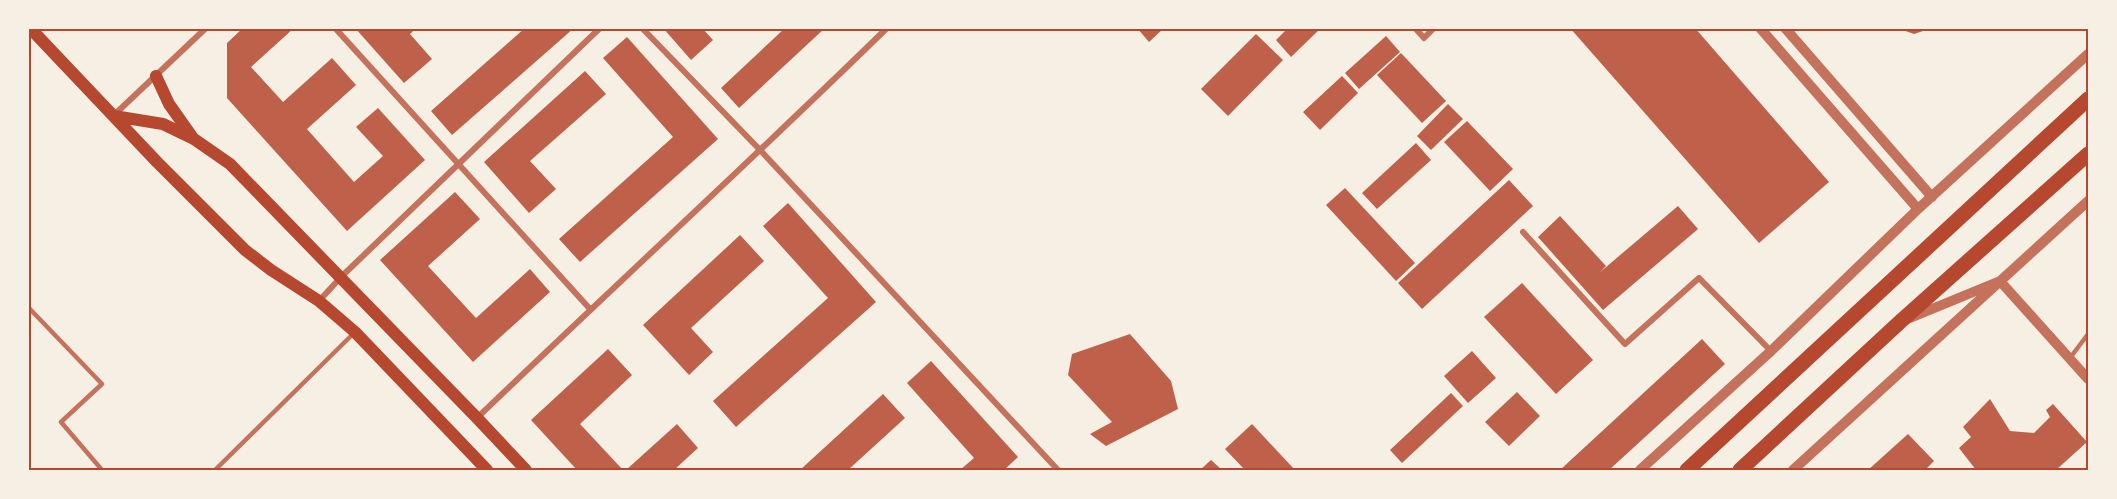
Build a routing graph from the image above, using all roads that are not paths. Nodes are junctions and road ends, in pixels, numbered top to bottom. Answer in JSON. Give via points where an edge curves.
{"nodes":[{"id":1,"x":30,"y":28,"type":"edge"},
{"id":2,"x":206,"y":28,"type":"edge"},
{"id":3,"x":335,"y":28,"type":"edge"},
{"id":4,"x":600,"y":28,"type":"edge"},
{"id":5,"x":642,"y":28,"type":"edge"},
{"id":6,"x":887,"y":28,"type":"edge"},
{"id":7,"x":1415,"y":28,"type":"edge"},
{"id":8,"x":1434,"y":28,"type":"edge"},
{"id":9,"x":1760,"y":28,"type":"edge"},
{"id":10,"x":1785,"y":28,"type":"edge"},
{"id":11,"x":2088,"y":54,"type":"edge"},
{"id":12,"x":156,"y":76,"type":"junction"},
{"id":13,"x":2088,"y":99,"type":"edge"},
{"id":14,"x":114,"y":116,"type":"junction"},
{"id":15,"x":194,"y":139,"type":"junction"},
{"id":16,"x":761,"y":151,"type":"junction"},
{"id":17,"x":2088,"y":154,"type":"edge"},
{"id":18,"x":459,"y":164,"type":"junction"},
{"id":19,"x":1932,"y":197,"type":"junction"},
{"id":20,"x":2088,"y":201,"type":"edge"},
{"id":21,"x":1918,"y":209,"type":"junction"},
{"id":22,"x":1523,"y":232,"type":"dead end"},
{"id":23,"x":341,"y":278,"type":"junction"},
{"id":24,"x":2000,"y":281,"type":"junction"},
{"id":25,"x":320,"y":301,"type":"junction"},
{"id":26,"x":28,"y":307,"type":"edge"},
{"id":27,"x":590,"y":309,"type":"junction"},
{"id":28,"x":1901,"y":321,"type":"junction"},
{"id":29,"x":355,"y":332,"type":"junction"},
{"id":30,"x":2088,"y":334,"type":"edge"},
{"id":31,"x":1771,"y":351,"type":"junction"},
{"id":32,"x":2070,"y":358,"type":"junction"},
{"id":33,"x":2088,"y":379,"type":"edge"},
{"id":34,"x":477,"y":418,"type":"junction"},
{"id":35,"x":102,"y":471,"type":"edge"},
{"id":36,"x":215,"y":471,"type":"edge"},
{"id":37,"x":487,"y":471,"type":"edge"},
{"id":38,"x":526,"y":471,"type":"edge"},
{"id":39,"x":1058,"y":471,"type":"edge"},
{"id":40,"x":1640,"y":471,"type":"edge"},
{"id":41,"x":1687,"y":471,"type":"edge"},
{"id":42,"x":1740,"y":471,"type":"edge"},
{"id":43,"x":1793,"y":471,"type":"edge"}],
"edges":[{"from":1,"to":14,"type":"main road"},
{"from":2,"to":12,"type":"street"},
{"from":3,"to":18,"type":"street"},
{"from":4,"to":18,"type":"street"},
{"from":5,"to":16,"type":"street"},
{"from":6,"to":16,"type":"street"},
{"from":7,"to":8,"type":"street","via":[[1424,38]]},
{"from":9,"to":21,"type":"street"},
{"from":10,"to":19,"type":"street"},
{"from":11,"to":19,"type":"street"},
{"from":12,"to":14,"type":"street"},
{"from":12,"to":15,"type":"main road","via":[[169,104]]},
{"from":13,"to":41,"type":"main road"},
{"from":14,"to":15,"type":"main road","via":[[163,124]]},
{"from":14,"to":25,"type":"main road","via":[[245,250]]},
{"from":15,"to":23,"type":"main road","via":[[230,164]]},
{"from":16,"to":27,"type":"street"},
{"from":16,"to":39,"type":"street"},
{"from":17,"to":28,"type":"main road"},
{"from":18,"to":23,"type":"street"},
{"from":18,"to":27,"type":"street"},
{"from":19,"to":21,"type":"street"},
{"from":20,"to":24,"type":"street"},
{"from":21,"to":31,"type":"street"},
{"from":22,"to":31,"type":"street","via":[[1625,345],[1699,278]]},
{"from":23,"to":25,"type":"street"},
{"from":23,"to":34,"type":"main road"},
{"from":24,"to":28,"type":"street"},
{"from":24,"to":32,"type":"street"},
{"from":24,"to":43,"type":"street"},
{"from":25,"to":29,"type":"main road"},
{"from":26,"to":35,"type":"lane","via":[[102,384],[61,422]]},
{"from":27,"to":34,"type":"street"},
{"from":28,"to":42,"type":"main road"},
{"from":29,"to":36,"type":"lane"},
{"from":29,"to":37,"type":"main road"},
{"from":30,"to":32,"type":"lane"},
{"from":31,"to":40,"type":"street"},
{"from":32,"to":33,"type":"street"},
{"from":34,"to":38,"type":"main road"}]}
